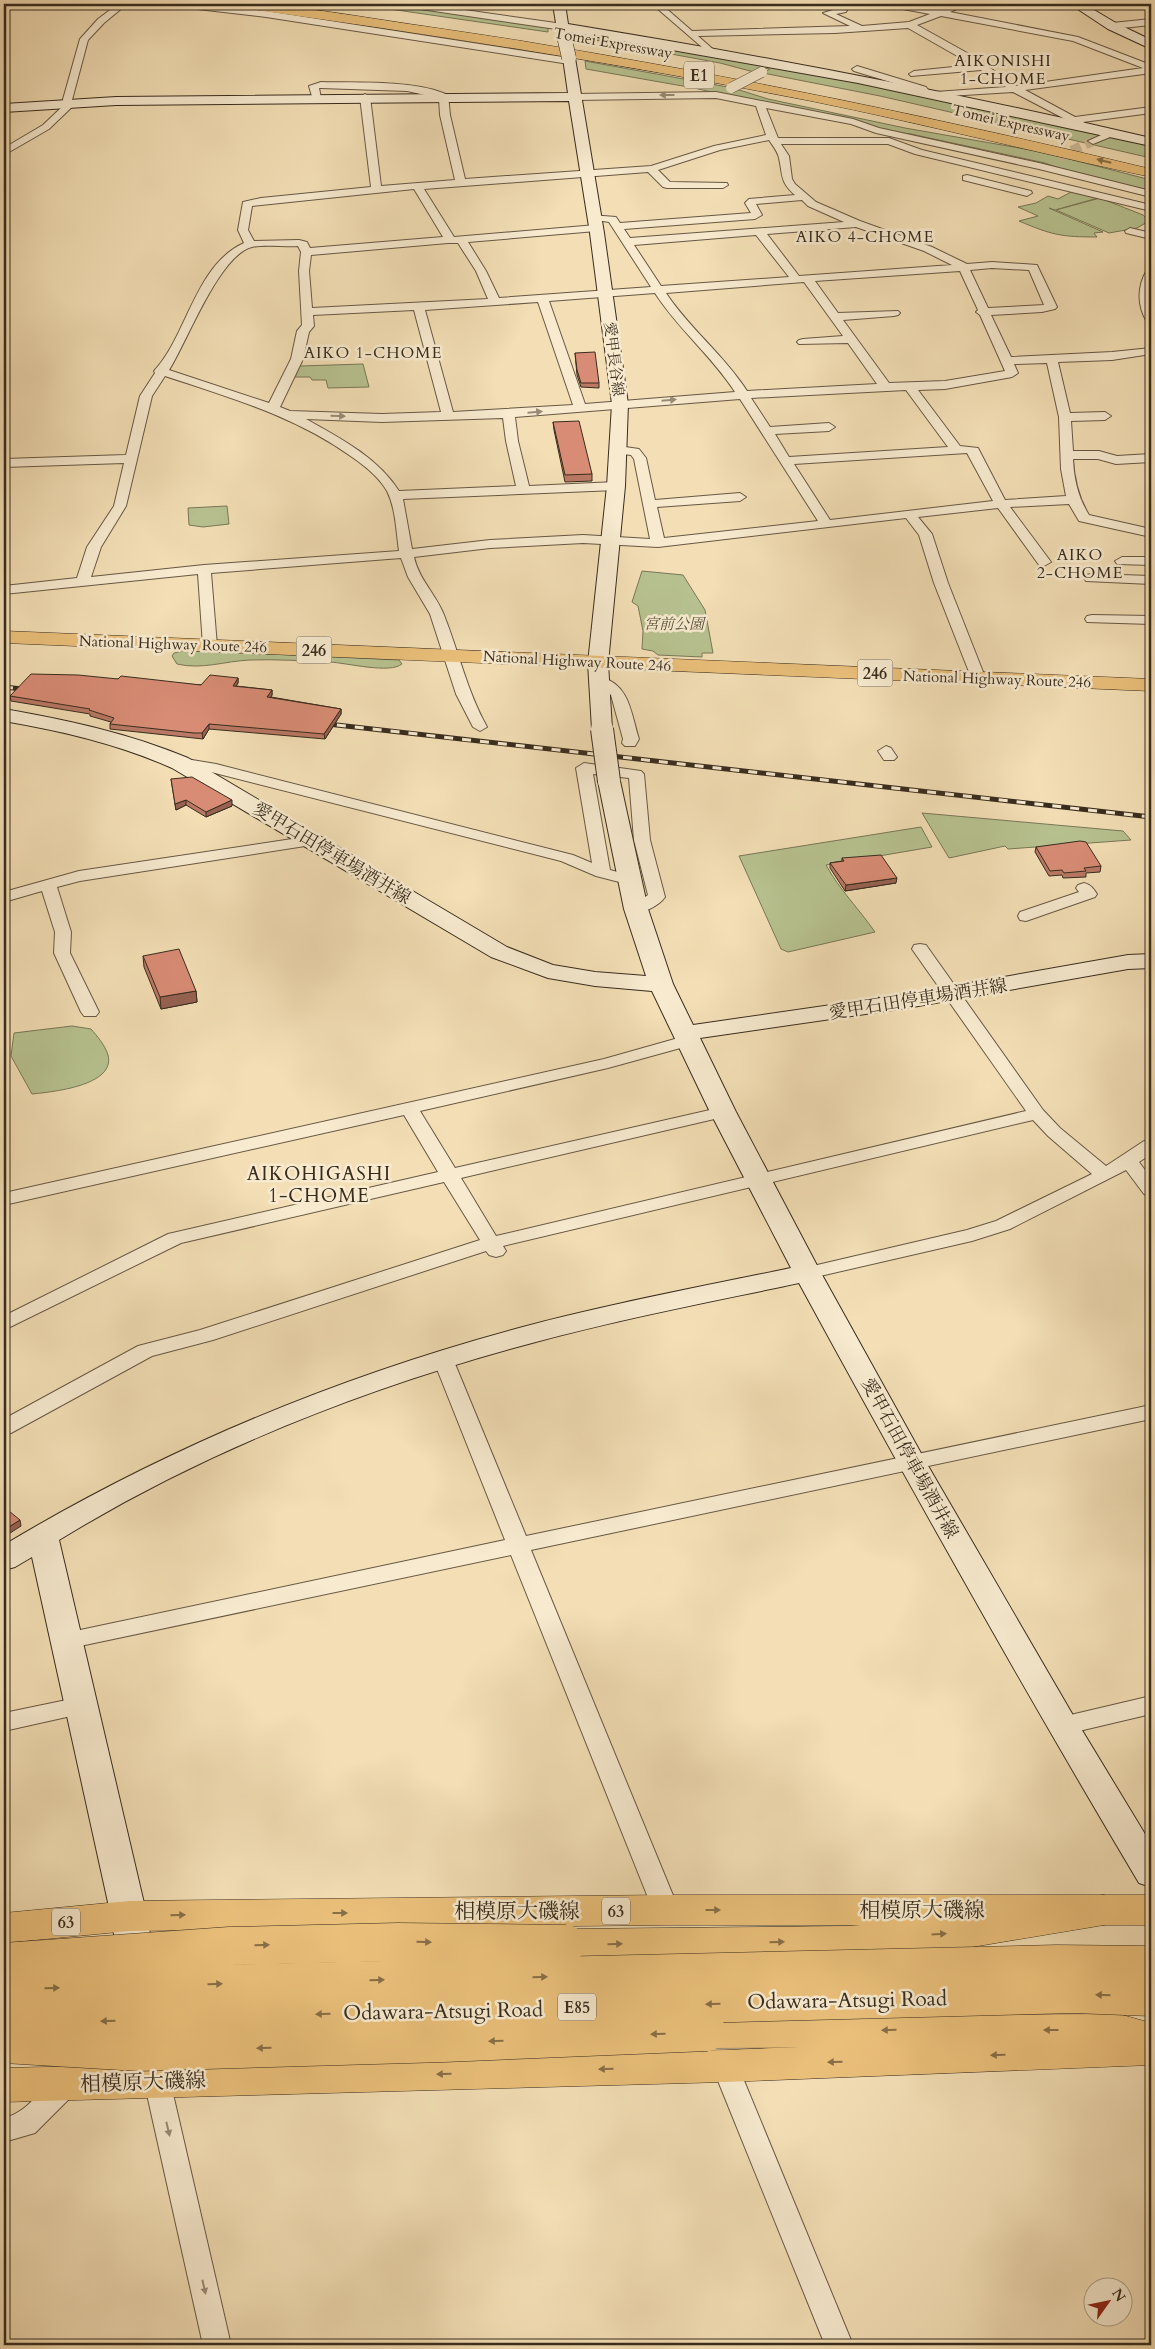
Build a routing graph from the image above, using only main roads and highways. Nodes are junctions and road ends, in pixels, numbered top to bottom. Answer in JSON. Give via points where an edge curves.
{"nodes":[{"id":1,"x":241,"y":4,"type":"edge"},
{"id":2,"x":306,"y":4,"type":"edge"},
{"id":3,"x":1151,"y":162,"type":"edge"},
{"id":4,"x":1151,"y":173,"type":"edge"},
{"id":5,"x":4,"y":637,"type":"edge"},
{"id":6,"x":1151,"y":685,"type":"edge"},
{"id":7,"x":636,"y":909,"type":"road end"},
{"id":8,"x":661,"y":984,"type":"road end"},
{"id":9,"x":1104,"y":1910,"type":"junction"},
{"id":10,"x":1151,"y":1910,"type":"edge"},
{"id":11,"x":4,"y":1928,"type":"edge"},
{"id":12,"x":4,"y":1962,"type":"edge"},
{"id":13,"x":1151,"y":1965,"type":"edge"},
{"id":14,"x":4,"y":1989,"type":"edge"},
{"id":15,"x":1151,"y":1996,"type":"edge"},
{"id":16,"x":4,"y":2025,"type":"edge"},
{"id":17,"x":1151,"y":2039,"type":"edge"},
{"id":18,"x":4,"y":2044,"type":"edge"},
{"id":19,"x":1151,"y":2049,"type":"edge"},
{"id":20,"x":4,"y":2085,"type":"edge"}],
"edges":[{"from":4,"to":1,"type":"main road","name":"Tomei Expressway","number":"E1","one_way":true,"via":[[966,129],[680,71]]},
{"from":2,"to":3,"type":"main road","name":"Tomei Expressway","number":"E1","via":[[544,39],[754,76],[986,123]]},
{"from":5,"to":6,"type":"main road","name":"National Highway Route 246","number":"246","via":[[451,656],[599,672],[978,677]]},
{"from":7,"to":8,"type":"main road","name":"愛甲石田停車場酒井線"},
{"from":9,"to":10,"type":"main road","name":"相模原大磯線","number":"63"},
{"from":11,"to":9,"type":"main road","name":"相模原大磯線","number":"63","one_way":true,"via":[[129,1916],[666,1910]]},
{"from":12,"to":9,"type":"main road","one_way":true,"bridge":true,"via":[[240,1946],[398,1942],[847,1941],[972,1932]]},
{"from":14,"to":13,"type":"main road","name":"Odawara-Atsugi Road","number":"E85","one_way":true,"bridge":true,"via":[[1057,1964]]},
{"from":15,"to":16,"type":"main road","name":"Odawara-Atsugi Road","number":"E85","one_way":true,"bridge":true,"via":[[1075,1994]]},
{"from":17,"to":18,"type":"main road","one_way":true,"bridge":true,"via":[[1119,2030],[707,2032],[139,2052]]},
{"from":19,"to":20,"type":"main road","name":"相模原大磯線","one_way":true,"via":[[725,2066]]}]}
